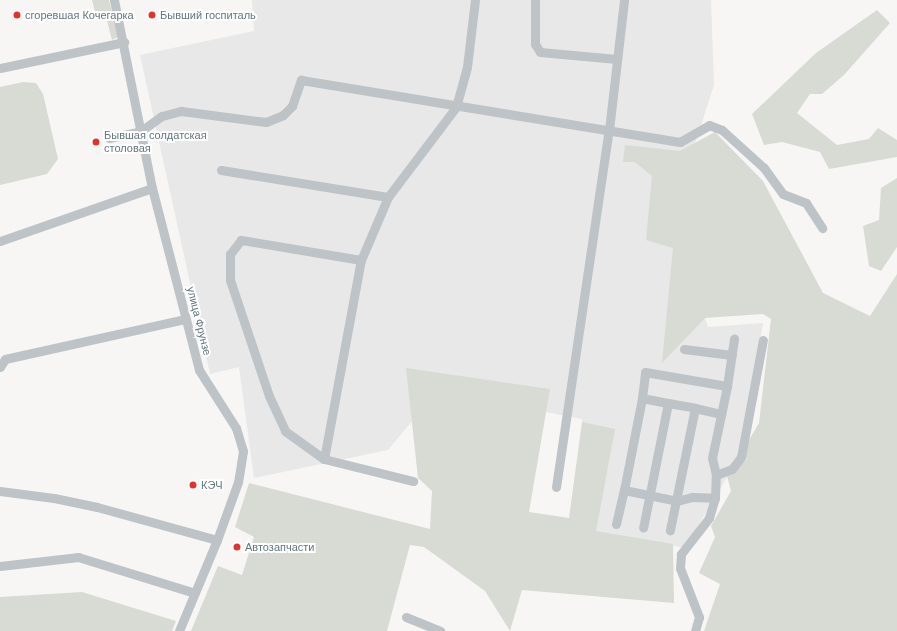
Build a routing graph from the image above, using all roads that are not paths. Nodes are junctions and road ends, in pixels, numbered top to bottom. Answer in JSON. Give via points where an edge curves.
{"nodes":[{"id":1,"x":114,"y":0,"type":"edge"},
{"id":2,"x":475,"y":0,"type":"edge"},
{"id":3,"x":535,"y":0,"type":"edge"},
{"id":4,"x":624,"y":0,"type":"edge"},
{"id":5,"x":124,"y":42,"type":"junction"},
{"id":6,"x":617,"y":59,"type":"junction"},
{"id":7,"x":0,"y":68,"type":"edge"},
{"id":8,"x":456,"y":107,"type":"junction"},
{"id":9,"x":609,"y":130,"type":"junction"},
{"id":10,"x":141,"y":131,"type":"junction"},
{"id":11,"x":109,"y":138,"type":"dead end"},
{"id":12,"x":221,"y":170,"type":"dead end"},
{"id":13,"x":152,"y":188,"type":"junction"},
{"id":14,"x":388,"y":197,"type":"junction"},
{"id":15,"x":822,"y":228,"type":"dead end"},
{"id":16,"x":0,"y":241,"type":"edge"},
{"id":17,"x":361,"y":260,"type":"junction"},
{"id":18,"x":186,"y":319,"type":"junction"},
{"id":19,"x":734,"y":339,"type":"dead end"},
{"id":20,"x":764,"y":340,"type":"dead end"},
{"id":21,"x":684,"y":349,"type":"dead end"},
{"id":22,"x":732,"y":355,"type":"junction"},
{"id":23,"x":0,"y":367,"type":"edge"},
{"id":24,"x":727,"y":386,"type":"junction"},
{"id":25,"x":642,"y":398,"type":"junction"},
{"id":26,"x":668,"y":403,"type":"junction"},
{"id":27,"x":695,"y":408,"type":"junction"},
{"id":28,"x":721,"y":414,"type":"junction"},
{"id":29,"x":324,"y":459,"type":"junction"},
{"id":30,"x":716,"y":475,"type":"junction"},
{"id":31,"x":414,"y":481,"type":"dead end"},
{"id":32,"x":556,"y":487,"type":"dead end"},
{"id":33,"x":624,"y":490,"type":"junction"},
{"id":34,"x":0,"y":491,"type":"edge"},
{"id":35,"x":650,"y":495,"type":"junction"},
{"id":36,"x":715,"y":498,"type":"junction"},
{"id":37,"x":677,"y":501,"type":"junction"},
{"id":38,"x":616,"y":524,"type":"dead end"},
{"id":39,"x":643,"y":528,"type":"dead end"},
{"id":40,"x":670,"y":530,"type":"dead end"},
{"id":41,"x":217,"y":540,"type":"junction"},
{"id":42,"x":0,"y":566,"type":"edge"},
{"id":43,"x":195,"y":593,"type":"junction"},
{"id":44,"x":406,"y":617,"type":"dead end"},
{"id":45,"x":179,"y":631,"type":"edge"},
{"id":46,"x":440,"y":631,"type":"edge"},
{"id":47,"x":695,"y":631,"type":"edge"}],
"edges":[{"from":1,"to":5,"type":"street","name":"улица Фрунзе"},
{"from":2,"to":8,"type":"street","via":[[467,67]]},
{"from":3,"to":6,"type":"street","via":[[535,44],[540,52]]},
{"from":4,"to":6,"type":"street"},
{"from":5,"to":7,"type":"street"},
{"from":5,"to":10,"type":"street","name":"улица Фрунзе"},
{"from":6,"to":9,"type":"street"},
{"from":8,"to":9,"type":"street"},
{"from":8,"to":10,"type":"street","via":[[301,80],[292,106],[283,115],[266,122],[181,111],[162,116]]},
{"from":8,"to":14,"type":"street"},
{"from":9,"to":15,"type":"street","via":[[680,142],[709,125],[722,130],[764,168],[783,194],[806,203]]},
{"from":9,"to":32,"type":"street"},
{"from":10,"to":11,"type":"street"},
{"from":10,"to":13,"type":"street","name":"улица Фрунзе"},
{"from":12,"to":14,"type":"street"},
{"from":13,"to":16,"type":"street"},
{"from":13,"to":18,"type":"street","name":"улица Фрунзе"},
{"from":14,"to":17,"type":"street"},
{"from":17,"to":29,"type":"street"},
{"from":17,"to":29,"type":"street","via":[[241,240],[230,254],[230,280],[269,396],[285,431]]},
{"from":18,"to":23,"type":"street","via":[[5,359]]},
{"from":18,"to":41,"type":"street","name":"улица Фрунзе","via":[[199,370],[236,428],[243,451],[238,482]]},
{"from":19,"to":22,"type":"street"},
{"from":20,"to":30,"type":"street","via":[[741,457],[732,469]]},
{"from":21,"to":22,"type":"street"},
{"from":22,"to":24,"type":"street"},
{"from":24,"to":25,"type":"street","via":[[645,372]]},
{"from":24,"to":28,"type":"street"},
{"from":25,"to":26,"type":"street"},
{"from":25,"to":33,"type":"street"},
{"from":26,"to":27,"type":"street"},
{"from":26,"to":35,"type":"street"},
{"from":27,"to":28,"type":"street"},
{"from":27,"to":37,"type":"street"},
{"from":28,"to":30,"type":"street","via":[[712,458]]},
{"from":29,"to":31,"type":"street"},
{"from":30,"to":36,"type":"street"},
{"from":33,"to":35,"type":"street"},
{"from":33,"to":38,"type":"street"},
{"from":34,"to":41,"type":"street","via":[[97,507]]},
{"from":35,"to":37,"type":"street"},
{"from":35,"to":39,"type":"street"},
{"from":36,"to":37,"type":"street","via":[[692,497]]},
{"from":36,"to":47,"type":"street","via":[[709,518],[681,554],[680,568],[699,617]]},
{"from":37,"to":40,"type":"street"},
{"from":41,"to":43,"type":"street","name":"улица Фрунзе"},
{"from":42,"to":43,"type":"street","via":[[78,557]]},
{"from":43,"to":45,"type":"street","name":"улица Фрунзе"},
{"from":44,"to":46,"type":"street"}]}
